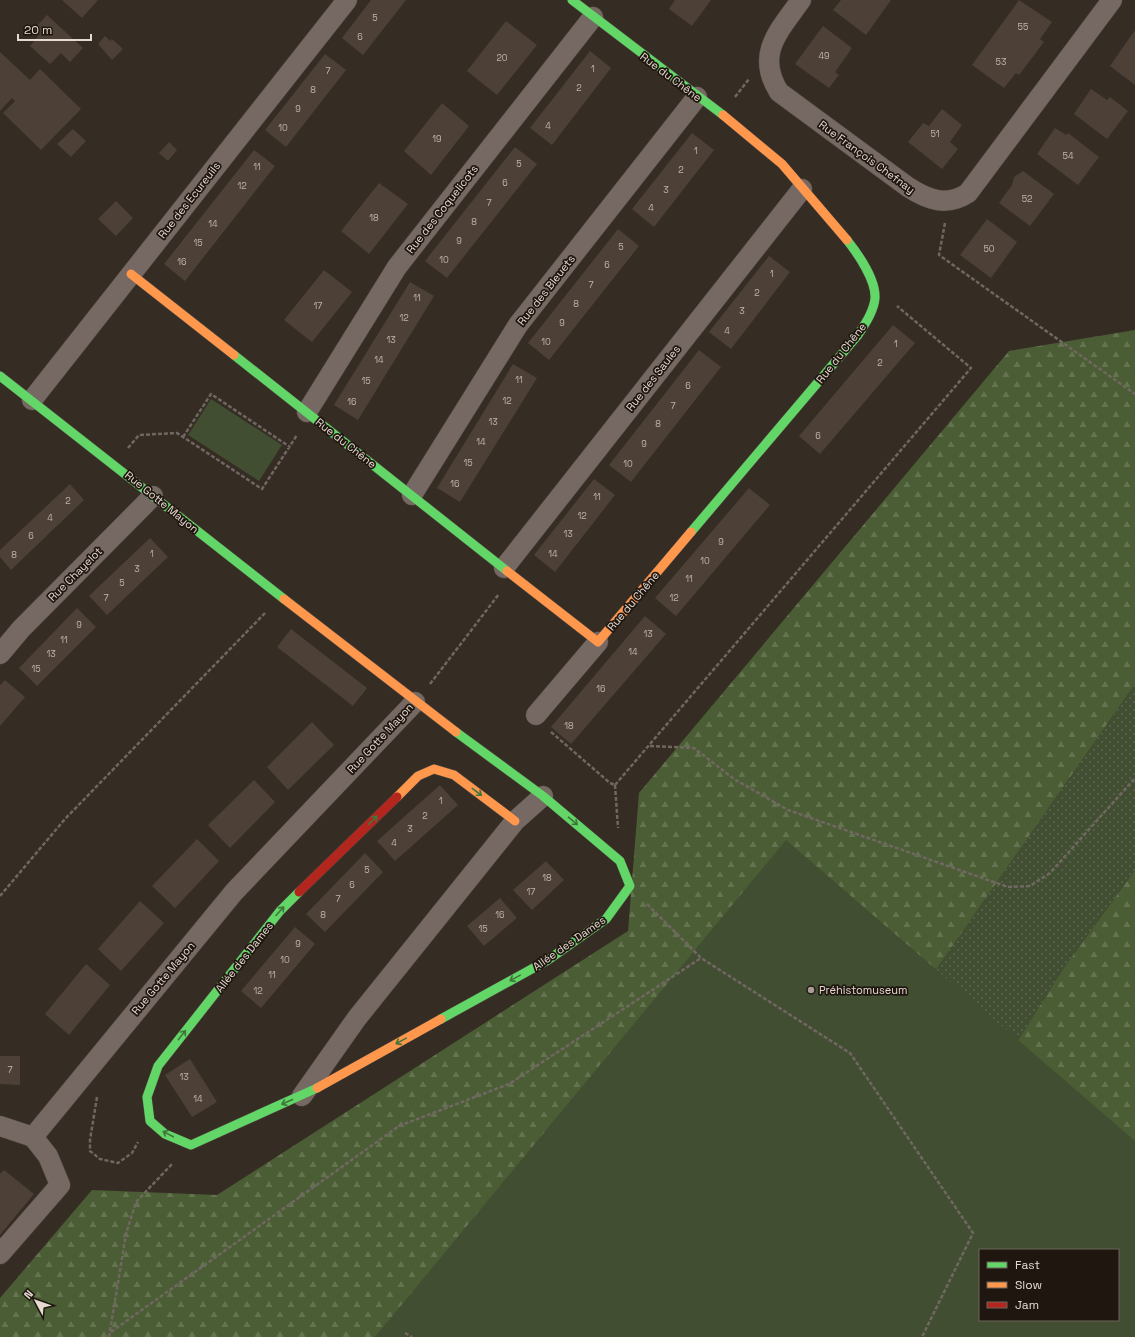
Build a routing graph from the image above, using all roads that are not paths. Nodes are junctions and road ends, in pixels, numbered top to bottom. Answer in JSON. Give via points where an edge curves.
{"nodes":[{"id":1,"x":347,"y":0,"type":"edge"},
{"id":2,"x":572,"y":0,"type":"edge"},
{"id":3,"x":801,"y":0,"type":"edge"},
{"id":4,"x":1112,"y":0,"type":"edge"},
{"id":5,"x":593,"y":17,"type":"junction"},
{"id":6,"x":697,"y":97,"type":"junction"},
{"id":7,"x":802,"y":189,"type":"junction"},
{"id":8,"x":131,"y":274,"type":"junction"},
{"id":9,"x":0,"y":376,"type":"edge"},
{"id":10,"x":32,"y":400,"type":"junction"},
{"id":11,"x":309,"y":414,"type":"junction"},
{"id":12,"x":412,"y":495,"type":"junction"},
{"id":13,"x":153,"y":496,"type":"junction"},
{"id":14,"x":504,"y":568,"type":"junction"},
{"id":15,"x":598,"y":642,"type":"junction"},
{"id":16,"x":0,"y":654,"type":"edge"},
{"id":17,"x":415,"y":702,"type":"junction"},
{"id":18,"x":542,"y":722,"type":"road end"},
{"id":19,"x":543,"y":796,"type":"junction"},
{"id":20,"x":515,"y":821,"type":"junction"},
{"id":21,"x":302,"y":1096,"type":"junction"},
{"id":22,"x":0,"y":1126,"type":"edge"},
{"id":23,"x":33,"y":1137,"type":"junction"},
{"id":24,"x":0,"y":1254,"type":"edge"}],
"edges":[{"from":1,"to":8,"type":"street","name":"Rue des Ecureuils"},
{"from":2,"to":5,"type":"street","name":"Rue du Chêne"},
{"from":3,"to":4,"type":"street","name":"Rue François Chefnay","via":[[776,34],[770,49],[768,67],[771,79],[779,92],[914,191],[932,199],[950,202],[968,193]]},
{"from":5,"to":6,"type":"street","name":"Rue du Chêne"},
{"from":5,"to":11,"type":"street","name":"Rue des Coquelicots","via":[[397,267]]},
{"from":6,"to":7,"type":"street","name":"Rue du Chêne","via":[[782,164]]},
{"from":6,"to":12,"type":"street","name":"Rue des Bleuets","via":[[518,325]]},
{"from":7,"to":14,"type":"street","name":"Rue des Saules"},
{"from":7,"to":15,"type":"street","name":"Rue du Chêne","via":[[859,255],[869,274],[875,298],[869,317],[858,335]]},
{"from":8,"to":10,"type":"street","name":"Rue des Ecureuils"},
{"from":8,"to":11,"type":"street","name":"Rue du Chêne"},
{"from":9,"to":10,"type":"street","name":"Rue Gotte Mayon"},
{"from":10,"to":13,"type":"street","name":"Rue Gotte Mayon"},
{"from":11,"to":12,"type":"street","name":"Rue du Chêne"},
{"from":12,"to":14,"type":"street","name":"Rue du Chêne"},
{"from":13,"to":16,"type":"street","name":"Rue Chayelot","via":[[21,629]]},
{"from":13,"to":17,"type":"street","name":"Rue Gotte Mayon"},
{"from":14,"to":15,"type":"street","name":"Rue du Chêne"},
{"from":15,"to":18,"type":"street","name":"Rue du Chêne"},
{"from":17,"to":19,"type":"street"},
{"from":17,"to":23,"type":"street","name":"Rue Gotte Mayon","via":[[234,892]]},
{"from":19,"to":20,"type":"street"},
{"from":19,"to":21,"type":"street","name":"Allée des Dames","one_way":true,"via":[[620,861],[630,886],[606,919],[548,960]]},
{"from":20,"to":21,"type":"street","via":[[356,1018]]},
{"from":21,"to":20,"type":"street","name":"Allée des Dames","one_way":true,"via":[[190,1145],[165,1134],[150,1121],[147,1097],[158,1066],[280,912],[418,776],[434,769],[454,775]]},
{"from":22,"to":23,"type":"street"},
{"from":23,"to":24,"type":"street","via":[[48,1156],[60,1185]]}]}
